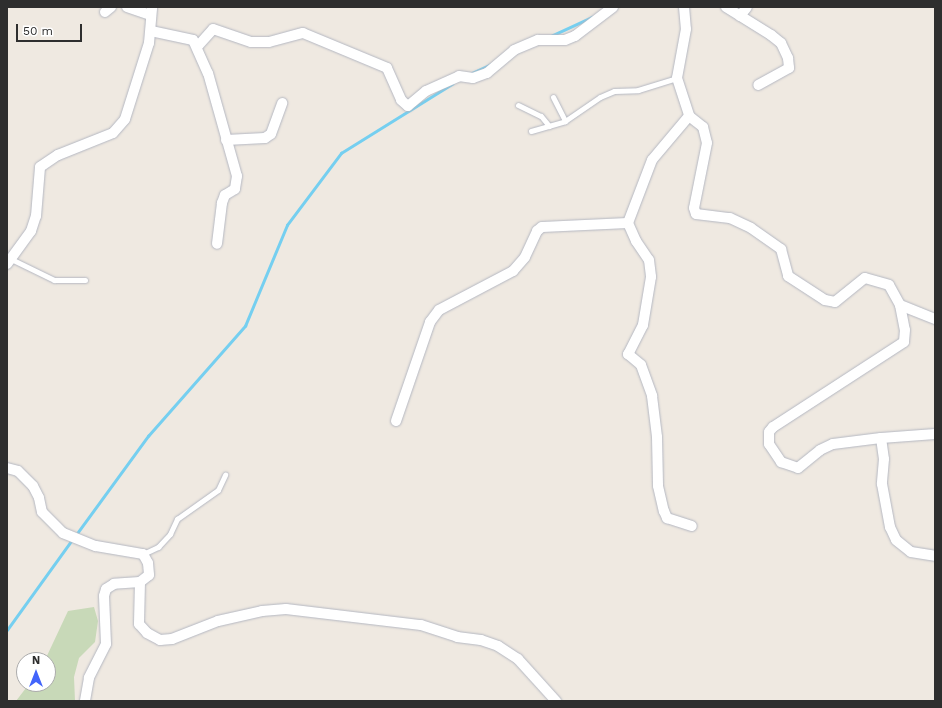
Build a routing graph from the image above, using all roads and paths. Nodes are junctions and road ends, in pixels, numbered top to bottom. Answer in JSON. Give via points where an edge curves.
{"nodes":[{"id":1,"x":127,"y":7,"type":"edge"},
{"id":2,"x":613,"y":7,"type":"edge"},
{"id":3,"x":684,"y":7,"type":"edge"},
{"id":4,"x":726,"y":7,"type":"edge"},
{"id":5,"x":747,"y":7,"type":"edge"},
{"id":6,"x":151,"y":11,"type":"edge"},
{"id":7,"x":740,"y":16,"type":"junction"},
{"id":8,"x":151,"y":30,"type":"junction"},
{"id":9,"x":197,"y":47,"type":"junction"},
{"id":10,"x":677,"y":78,"type":"junction"},
{"id":11,"x":758,"y":85,"type":"dead end"},
{"id":12,"x":553,"y":96,"type":"dead end"},
{"id":13,"x":282,"y":103,"type":"dead end"},
{"id":14,"x":518,"y":106,"type":"dead end"},
{"id":15,"x":689,"y":116,"type":"junction"},
{"id":16,"x":565,"y":121,"type":"junction"},
{"id":17,"x":549,"y":126,"type":"junction"},
{"id":18,"x":531,"y":131,"type":"dead end"},
{"id":19,"x":226,"y":140,"type":"junction"},
{"id":20,"x":628,"y":223,"type":"junction"},
{"id":21,"x":217,"y":244,"type":"dead end"},
{"id":22,"x":9,"y":262,"type":"edge"},
{"id":23,"x":84,"y":280,"type":"dead end"},
{"id":24,"x":900,"y":305,"type":"junction"},
{"id":25,"x":935,"y":319,"type":"edge"},
{"id":26,"x":396,"y":421,"type":"dead end"},
{"id":27,"x":935,"y":434,"type":"edge"},
{"id":28,"x":881,"y":438,"type":"junction"},
{"id":29,"x":7,"y":468,"type":"edge"},
{"id":30,"x":225,"y":475,"type":"dead end"},
{"id":31,"x":692,"y":526,"type":"dead end"},
{"id":32,"x":143,"y":554,"type":"junction"},
{"id":33,"x":935,"y":556,"type":"edge"},
{"id":34,"x":140,"y":582,"type":"junction"},
{"id":35,"x":85,"y":701,"type":"edge"},
{"id":36,"x":556,"y":701,"type":"edge"}],
"edges":[{"from":1,"to":6,"type":"street"},
{"from":2,"to":9,"type":"street","via":[[575,36],[565,40],[538,40],[514,50],[487,74],[473,78],[459,76],[426,91],[408,106],[401,100],[387,68],[303,33],[269,42],[251,42],[213,29]]},
{"from":3,"to":10,"type":"street","via":[[686,29]]},
{"from":4,"to":7,"type":"street"},
{"from":5,"to":7,"type":"street"},
{"from":6,"to":8,"type":"street"},
{"from":7,"to":11,"type":"street","via":[[771,35],[780,43],[788,58],[790,68]]},
{"from":8,"to":9,"type":"street","via":[[193,40]]},
{"from":8,"to":22,"type":"street","via":[[134,96],[125,119],[113,133],[58,155],[40,167],[36,216],[31,231]]},
{"from":9,"to":19,"type":"street","via":[[208,73]]},
{"from":10,"to":15,"type":"street"},
{"from":10,"to":16,"type":"lane","via":[[638,90],[614,91],[600,96]]},
{"from":12,"to":16,"type":"lane"},
{"from":13,"to":19,"type":"street","via":[[271,134],[265,138]]},
{"from":14,"to":17,"type":"lane","via":[[541,116]]},
{"from":15,"to":20,"type":"street","via":[[652,160]]},
{"from":15,"to":24,"type":"street","via":[[703,127],[707,143],[694,208],[696,214],[730,218],[751,228],[781,249],[788,276],[825,300],[835,302],[865,278],[889,285]]},
{"from":16,"to":17,"type":"lane"},
{"from":17,"to":18,"type":"lane"},
{"from":19,"to":21,"type":"street","via":[[232,155],[237,184],[235,189],[225,195],[222,202]]},
{"from":20,"to":26,"type":"street","via":[[542,227],[537,230],[526,257],[513,271],[439,310],[430,322]]},
{"from":20,"to":31,"type":"street","via":[[649,260],[651,277],[643,325],[628,354],[641,365],[652,396],[658,444],[658,486],[664,511],[668,518]]},
{"from":22,"to":23,"type":"lane","via":[[54,280]]},
{"from":24,"to":25,"type":"street"},
{"from":24,"to":28,"type":"street","via":[[905,330],[904,342],[773,427],[768,438],[781,462],[794,468],[833,444]]},
{"from":27,"to":28,"type":"street"},
{"from":28,"to":33,"type":"street","via":[[884,459],[882,484],[890,528],[896,540],[912,552]]},
{"from":29,"to":32,"type":"street","via":[[18,472],[33,486],[40,498],[42,512],[63,533],[96,546]]},
{"from":30,"to":32,"type":"lane","via":[[218,490],[177,518],[170,534],[158,547]]},
{"from":32,"to":34,"type":"street","via":[[148,563],[149,575]]},
{"from":34,"to":35,"type":"street","via":[[114,584],[106,589],[106,644],[89,678]]},
{"from":34,"to":36,"type":"street","via":[[138,624],[160,640],[172,639],[225,620],[262,611],[286,610],[421,625],[498,646],[518,660]]}]}
